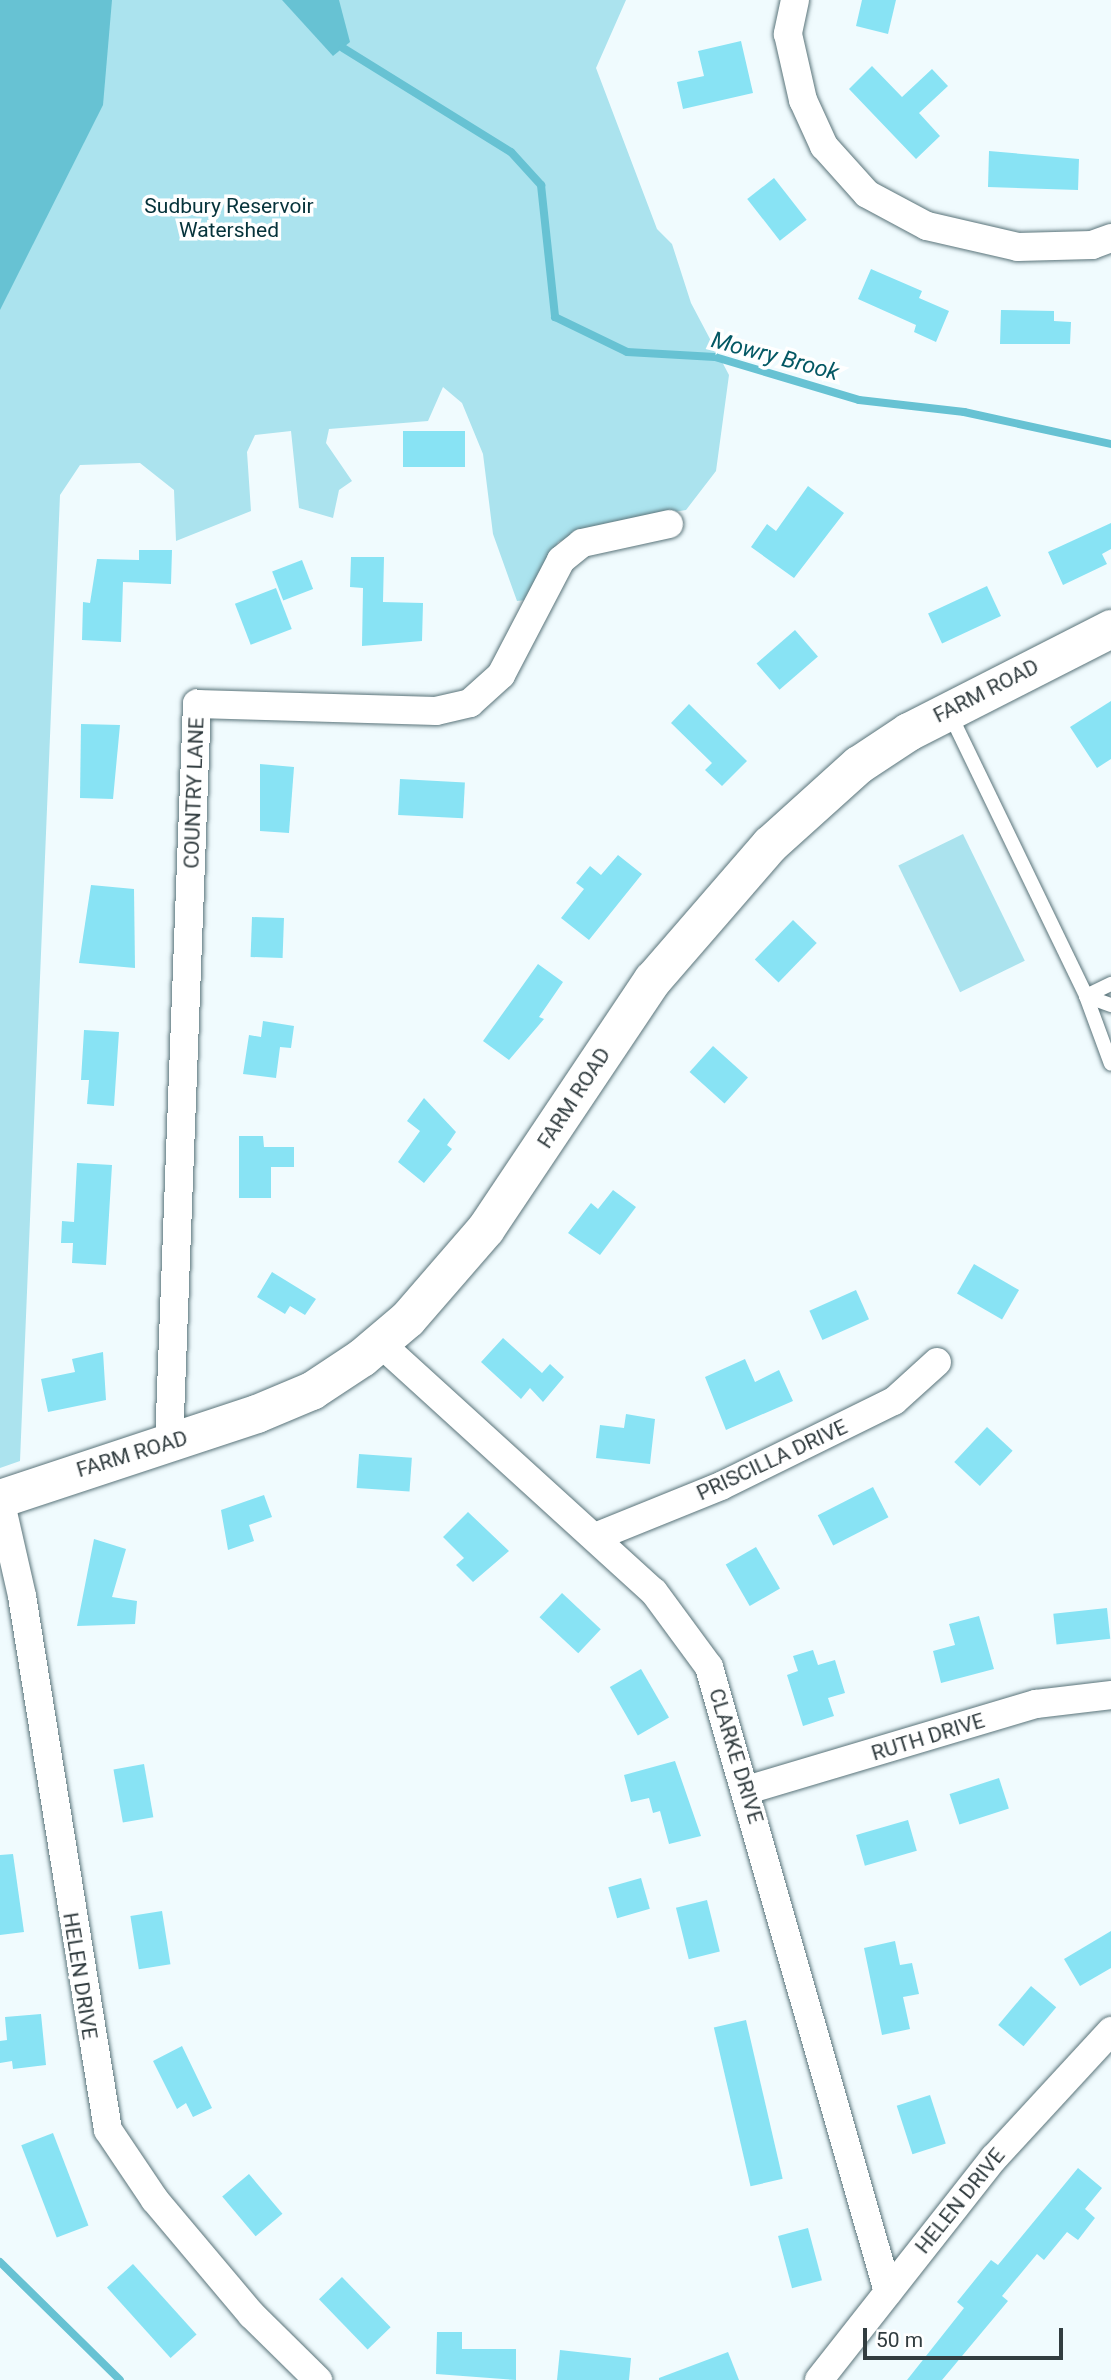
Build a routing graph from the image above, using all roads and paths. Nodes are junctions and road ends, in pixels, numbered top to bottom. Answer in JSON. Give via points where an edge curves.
{"nodes":[{"id":1,"x":795,"y":0,"type":"edge"},
{"id":2,"x":1111,"y":238,"type":"edge"},
{"id":3,"x":669,"y":524,"type":"dead end"},
{"id":4,"x":1111,"y":629,"type":"edge"},
{"id":5,"x":948,"y":711,"type":"junction"},
{"id":6,"x":1111,"y":984,"type":"edge"},
{"id":7,"x":1087,"y":996,"type":"junction"},
{"id":8,"x":1111,"y":1005,"type":"edge"},
{"id":9,"x":1111,"y":1064,"type":"edge"},
{"id":10,"x":380,"y":1343,"type":"junction"},
{"id":11,"x":937,"y":1362,"type":"dead end"},
{"id":12,"x":169,"y":1443,"type":"junction"},
{"id":13,"x":0,"y":1499,"type":"edge"},
{"id":14,"x":595,"y":1537,"type":"junction"},
{"id":15,"x":1111,"y":1695,"type":"edge"},
{"id":16,"x":747,"y":1790,"type":"junction"},
{"id":17,"x":1111,"y":2031,"type":"edge"},
{"id":18,"x":888,"y":2292,"type":"junction"},
{"id":19,"x":318,"y":2380,"type":"edge"},
{"id":20,"x":819,"y":2380,"type":"edge"}],
"edges":[{"from":1,"to":2,"type":"street","via":[[788,34],[803,100],[824,146],[867,194],[927,226],[1018,247],[1092,245]]},
{"from":3,"to":12,"type":"street","name":"COUNTRY LANE","via":[[582,543],[561,560],[501,675],[470,703],[436,711],[197,704]]},
{"from":4,"to":5,"type":"street","name":"FARM ROAD"},
{"from":5,"to":7,"type":"lane"},
{"from":5,"to":10,"type":"street","name":"FARM ROAD","via":[[859,765],[729,888],[653,981],[486,1229]]},
{"from":6,"to":7,"type":"lane"},
{"from":7,"to":8,"type":"lane"},
{"from":7,"to":9,"type":"lane"},
{"from":10,"to":12,"type":"street","name":"FARM ROAD","via":[[312,1391]]},
{"from":10,"to":14,"type":"street","name":"CLARKE DRIVE"},
{"from":11,"to":14,"type":"street","name":"PRISCILLA DRIVE","via":[[894,1401],[721,1486]]},
{"from":12,"to":13,"type":"street","name":"FARM ROAD"},
{"from":13,"to":19,"type":"street","name":"HELEN DRIVE","via":[[22,1596],[108,2130],[164,2210],[252,2315]]},
{"from":14,"to":16,"type":"street","name":"CLARKE DRIVE","via":[[654,1592],[709,1667]]},
{"from":15,"to":16,"type":"street","name":"RUTH DRIVE","via":[[1036,1704]]},
{"from":16,"to":18,"type":"street","name":"CLARKE DRIVE"},
{"from":17,"to":18,"type":"street","name":"HELEN DRIVE","via":[[994,2158]]},
{"from":18,"to":20,"type":"street","name":"HELEN DRIVE"}]}
